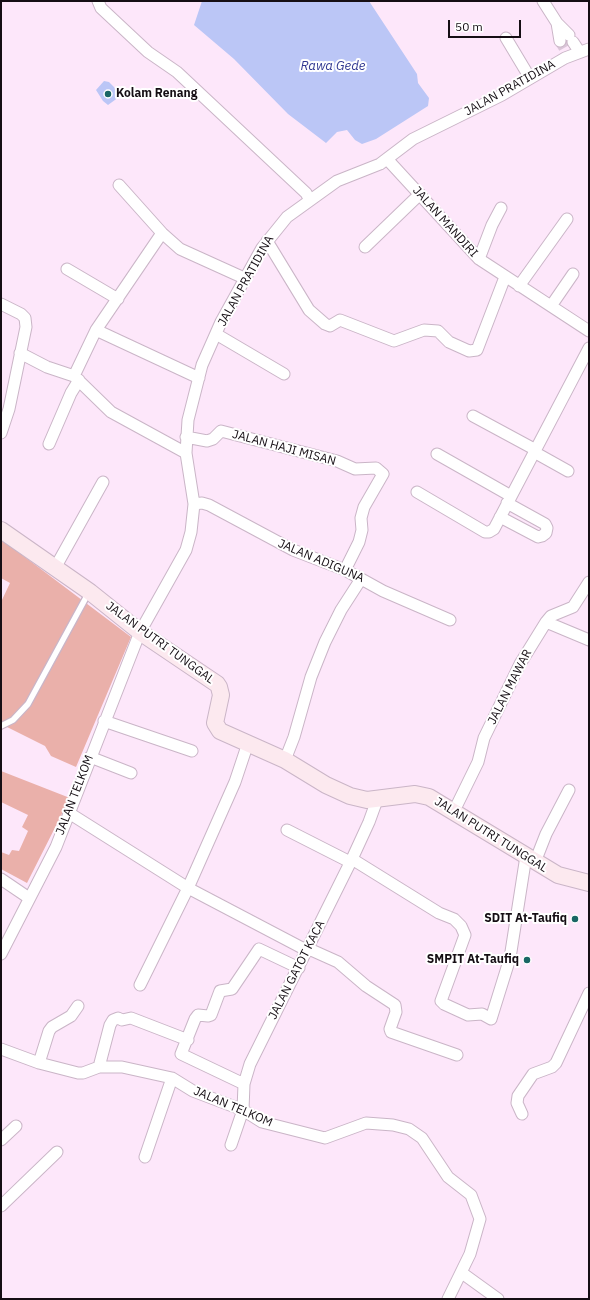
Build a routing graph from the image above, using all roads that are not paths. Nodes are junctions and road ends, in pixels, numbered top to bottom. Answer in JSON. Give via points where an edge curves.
{"nodes":[{"id":1,"x":98,"y":1,"type":"edge"},
{"id":2,"x":543,"y":1,"type":"edge"},
{"id":3,"x":506,"y":38,"type":"dead end"},
{"id":4,"x":572,"y":46,"type":"edge"},
{"id":5,"x":530,"y":78,"type":"junction"},
{"id":6,"x":387,"y":159,"type":"junction"},
{"id":7,"x":118,"y":185,"type":"dead end"},
{"id":8,"x":420,"y":194,"type":"junction"},
{"id":9,"x":310,"y":200,"type":"junction"},
{"id":10,"x":501,"y":208,"type":"dead end"},
{"id":11,"x":567,"y":219,"type":"dead end"},
{"id":12,"x":162,"y":233,"type":"junction"},
{"id":13,"x":267,"y":241,"type":"junction"},
{"id":14,"x":365,"y":247,"type":"dead end"},
{"id":15,"x":479,"y":258,"type":"junction"},
{"id":16,"x":67,"y":269,"type":"dead end"},
{"id":17,"x":574,"y":274,"type":"dead end"},
{"id":18,"x":505,"y":277,"type":"junction"},
{"id":19,"x":244,"y":278,"type":"junction"},
{"id":20,"x":519,"y":286,"type":"junction"},
{"id":21,"x":118,"y":299,"type":"junction"},
{"id":22,"x":1,"y":304,"type":"edge"},
{"id":23,"x":551,"y":306,"type":"junction"},
{"id":24,"x":96,"y":330,"type":"junction"},
{"id":25,"x":589,"y":331,"type":"edge"},
{"id":26,"x":216,"y":334,"type":"junction"},
{"id":27,"x":589,"y":348,"type":"edge"},
{"id":28,"x":20,"y":353,"type":"junction"},
{"id":29,"x":284,"y":374,"type":"dead end"},
{"id":30,"x":77,"y":378,"type":"junction"},
{"id":31,"x":199,"y":378,"type":"junction"},
{"id":32,"x":5,"y":408,"type":"edge"},
{"id":33,"x":473,"y":416,"type":"dead end"},
{"id":34,"x":1,"y":433,"type":"edge"},
{"id":35,"x":186,"y":437,"type":"junction"},
{"id":36,"x":49,"y":444,"type":"dead end"},
{"id":37,"x":535,"y":451,"type":"junction"},
{"id":38,"x":186,"y":453,"type":"junction"},
{"id":39,"x":437,"y":454,"type":"dead end"},
{"id":40,"x":568,"y":470,"type":"dead end"},
{"id":41,"x":103,"y":482,"type":"dead end"},
{"id":42,"x":417,"y":492,"type":"dead end"},
{"id":43,"x":509,"y":500,"type":"junction"},
{"id":44,"x":194,"y":504,"type":"junction"},
{"id":45,"x":500,"y":517,"type":"junction"},
{"id":46,"x":1,"y":530,"type":"edge"},
{"id":47,"x":55,"y":568,"type":"junction"},
{"id":48,"x":344,"y":570,"type":"junction"},
{"id":49,"x":361,"y":579,"type":"junction"},
{"id":50,"x":589,"y":582,"type":"edge"},
{"id":51,"x":90,"y":592,"type":"junction"},
{"id":52,"x":450,"y":620,"type":"dead end"},
{"id":53,"x":546,"y":622,"type":"junction"},
{"id":54,"x":140,"y":632,"type":"junction"},
{"id":55,"x":589,"y":640,"type":"edge"},
{"id":56,"x":104,"y":721,"type":"junction"},
{"id":57,"x":1,"y":726,"type":"edge"},
{"id":58,"x":248,"y":743,"type":"junction"},
{"id":59,"x":192,"y":751,"type":"dead end"},
{"id":60,"x":90,"y":757,"type":"junction"},
{"id":61,"x":285,"y":760,"type":"junction"},
{"id":62,"x":131,"y":773,"type":"dead end"},
{"id":63,"x":569,"y":790,"type":"dead end"},
{"id":64,"x":376,"y":800,"type":"junction"},
{"id":65,"x":454,"y":811,"type":"junction"},
{"id":66,"x":69,"y":813,"type":"junction"},
{"id":67,"x":287,"y":830,"type":"dead end"},
{"id":68,"x":530,"y":859,"type":"junction"},
{"id":69,"x":351,"y":861,"type":"junction"},
{"id":70,"x":1,"y":880,"type":"edge"},
{"id":71,"x":589,"y":883,"type":"edge"},
{"id":72,"x":188,"y":888,"type":"junction"},
{"id":73,"x":29,"y":898,"type":"junction"},
{"id":74,"x":308,"y":950,"type":"junction"},
{"id":75,"x":1,"y":954,"type":"edge"},
{"id":76,"x":299,"y":968,"type":"junction"},
{"id":77,"x":140,"y":985,"type":"dead end"},
{"id":78,"x":589,"y":993,"type":"edge"},
{"id":79,"x":78,"y":1006,"type":"dead end"},
{"id":80,"x":188,"y":1040,"type":"junction"},
{"id":81,"x":1,"y":1049,"type":"edge"},
{"id":82,"x":457,"y":1055,"type":"dead end"},
{"id":83,"x":39,"y":1064,"type":"junction"},
{"id":84,"x":99,"y":1067,"type":"junction"},
{"id":85,"x":172,"y":1078,"type":"junction"},
{"id":86,"x":244,"y":1084,"type":"junction"},
{"id":87,"x":244,"y":1110,"type":"junction"},
{"id":88,"x":522,"y":1114,"type":"dead end"},
{"id":89,"x":16,"y":1126,"type":"dead end"},
{"id":90,"x":1,"y":1140,"type":"edge"},
{"id":91,"x":231,"y":1145,"type":"dead end"},
{"id":92,"x":57,"y":1152,"type":"dead end"},
{"id":93,"x":145,"y":1157,"type":"dead end"},
{"id":94,"x":1,"y":1206,"type":"edge"},
{"id":95,"x":462,"y":1273,"type":"junction"},
{"id":96,"x":448,"y":1299,"type":"edge"},
{"id":97,"x":498,"y":1299,"type":"edge"}],
"edges":[{"from":1,"to":9,"type":"street","via":[[106,13],[148,52],[177,72]]},
{"from":2,"to":4,"type":"street"},
{"from":3,"to":5,"type":"street"},
{"from":4,"to":5,"type":"street","name":"JALAN PRATIDINA"},
{"from":5,"to":6,"type":"street","name":"JALAN PRATIDINA","via":[[479,107],[413,138]]},
{"from":6,"to":8,"type":"street","name":"JALAN MANDIRI"},
{"from":6,"to":9,"type":"street","name":"JALAN PRATIDINA","via":[[337,181]]},
{"from":7,"to":12,"type":"street"},
{"from":8,"to":14,"type":"street"},
{"from":8,"to":15,"type":"street","name":"JALAN MANDIRI"},
{"from":9,"to":13,"type":"street","name":"JALAN PRATIDINA","via":[[287,218]]},
{"from":10,"to":15,"type":"street"},
{"from":11,"to":20,"type":"street"},
{"from":12,"to":19,"type":"street","via":[[189,254]]},
{"from":12,"to":21,"type":"street"},
{"from":13,"to":18,"type":"street","via":[[310,310],[325,324],[330,326],[340,320],[394,340],[424,330],[438,331],[449,342],[469,351],[477,350]]},
{"from":13,"to":19,"type":"street","name":"JALAN PRATIDINA"},
{"from":15,"to":18,"type":"street","name":"JALAN MANDIRI"},
{"from":16,"to":21,"type":"street"},
{"from":17,"to":23,"type":"street"},
{"from":18,"to":20,"type":"street","name":"JALAN MANDIRI"},
{"from":19,"to":26,"type":"street","name":"JALAN PRATIDINA"},
{"from":20,"to":23,"type":"street","name":"JALAN MANDIRI"},
{"from":21,"to":24,"type":"street"},
{"from":22,"to":28,"type":"street","via":[[17,310],[25,318],[26,327]]},
{"from":23,"to":25,"type":"street","name":"JALAN MANDIRI"},
{"from":24,"to":30,"type":"street"},
{"from":24,"to":31,"type":"street"},
{"from":26,"to":29,"type":"street"},
{"from":26,"to":31,"type":"street","name":"JALAN PRATIDINA"},
{"from":27,"to":37,"type":"street"},
{"from":28,"to":30,"type":"street"},
{"from":28,"to":32,"type":"street"},
{"from":30,"to":36,"type":"street"},
{"from":30,"to":38,"type":"street","via":[[111,412]]},
{"from":31,"to":35,"type":"street","name":"JALAN PRATIDINA"},
{"from":32,"to":34,"type":"street"},
{"from":33,"to":37,"type":"street"},
{"from":35,"to":38,"type":"street","name":"JALAN PRATIDINA"},
{"from":35,"to":48,"type":"street","name":"JALAN HAJI MISAN","via":[[213,439],[221,431],[337,461],[355,469],[376,468],[383,474],[364,507],[359,542]]},
{"from":37,"to":40,"type":"street"},
{"from":37,"to":43,"type":"street"},
{"from":38,"to":44,"type":"street","name":"JALAN PRATIDINA"},
{"from":39,"to":43,"type":"street"},
{"from":41,"to":47,"type":"street"},
{"from":42,"to":45,"type":"street","via":[[485,532],[494,529]]},
{"from":43,"to":45,"type":"street"},
{"from":43,"to":45,"type":"street","via":[[545,524],[546,533],[538,537]]},
{"from":44,"to":48,"type":"street","name":"JALAN ADIGUNA","via":[[209,505],[287,548]]},
{"from":44,"to":54,"type":"street","name":"JALAN PRATIDINA","via":[[186,550]]},
{"from":46,"to":47,"type":"street","name":"JALAN PUTRI TUNGGAL"},
{"from":47,"to":51,"type":"street","name":"JALAN PUTRI TUNGGAL"},
{"from":48,"to":49,"type":"street","name":"JALAN ADIGUNA"},
{"from":49,"to":52,"type":"street","name":"JALAN ADIGUNA"},
{"from":49,"to":61,"type":"street","via":[[325,642]]},
{"from":50,"to":53,"type":"street","name":"JALAN MAWAR","via":[[573,607],[551,616]]},
{"from":51,"to":54,"type":"street","name":"JALAN PUTRI TUNGGAL"},
{"from":51,"to":57,"type":"lane","via":[[28,704],[13,720]]},
{"from":53,"to":55,"type":"street"},
{"from":53,"to":65,"type":"street","name":"JALAN MAWAR","via":[[513,678],[484,738],[478,762]]},
{"from":54,"to":56,"type":"street","name":"JALAN TELKOM"},
{"from":54,"to":58,"type":"street","name":"JALAN PUTRI TUNGGAL","via":[[220,687],[216,727]]},
{"from":56,"to":59,"type":"street"},
{"from":56,"to":60,"type":"street","name":"JALAN TELKOM"},
{"from":58,"to":61,"type":"street","name":"JALAN PUTRI TUNGGAL"},
{"from":58,"to":72,"type":"street","via":[[236,782]]},
{"from":60,"to":62,"type":"street"},
{"from":60,"to":66,"type":"street","name":"JALAN TELKOM"},
{"from":61,"to":64,"type":"street","name":"JALAN PUTRI TUNGGAL","via":[[337,791],[360,799]]},
{"from":63,"to":68,"type":"street"},
{"from":64,"to":65,"type":"street","name":"JALAN PUTRI TUNGGAL","via":[[422,795]]},
{"from":64,"to":69,"type":"street","name":"JALAN GATOT KACA","via":[[370,822]]},
{"from":65,"to":68,"type":"street","name":"JALAN PUTRI TUNGGAL"},
{"from":66,"to":72,"type":"street"},
{"from":66,"to":73,"type":"street","name":"JALAN TELKOM","via":[[56,847]]},
{"from":67,"to":69,"type":"street"},
{"from":68,"to":69,"type":"street","via":[[510,958],[491,1020],[482,1014],[468,1015],[444,1004],[441,1000],[465,935],[461,926],[454,919],[439,913]]},
{"from":68,"to":71,"type":"street","name":"JALAN PUTRI TUNGGAL","via":[[558,876]]},
{"from":69,"to":74,"type":"street","name":"JALAN GATOT KACA"},
{"from":70,"to":73,"type":"street"},
{"from":72,"to":74,"type":"street"},
{"from":72,"to":77,"type":"street"},
{"from":73,"to":75,"type":"street","name":"JALAN TELKOM"},
{"from":74,"to":76,"type":"street","name":"JALAN GATOT KACA"},
{"from":74,"to":82,"type":"street","via":[[346,967],[366,986],[395,1005],[396,1012],[391,1032]]},
{"from":76,"to":80,"type":"street","via":[[259,948],[232,989],[220,991],[210,1014],[198,1015]]},
{"from":76,"to":86,"type":"street","name":"JALAN GATOT KACA","via":[[250,1064]]},
{"from":78,"to":88,"type":"street","via":[[554,1065],[533,1074],[518,1096],[517,1103]]},
{"from":79,"to":83,"type":"street","via":[[71,1016],[49,1031]]},
{"from":80,"to":84,"type":"street","via":[[131,1018],[118,1018],[110,1025]]},
{"from":80,"to":86,"type":"street","via":[[181,1054]]},
{"from":81,"to":83,"type":"street","name":"JALAN TELKOM"},
{"from":83,"to":84,"type":"street","name":"JALAN TELKOM","via":[[83,1073]]},
{"from":84,"to":85,"type":"street","name":"JALAN TELKOM","via":[[129,1067]]},
{"from":85,"to":87,"type":"street","name":"JALAN TELKOM","via":[[192,1091]]},
{"from":85,"to":93,"type":"street"},
{"from":86,"to":87,"type":"street","name":"JALAN GATOT KACA"},
{"from":87,"to":91,"type":"street","name":"JALAN GATOT KACA"},
{"from":87,"to":95,"type":"street","name":"JALAN TELKOM","via":[[262,1122],[325,1138],[366,1123],[409,1129],[422,1138],[448,1177],[471,1195],[480,1219],[476,1238]]},
{"from":89,"to":90,"type":"street"},
{"from":92,"to":94,"type":"street"},
{"from":95,"to":96,"type":"street"},
{"from":95,"to":97,"type":"street"}]}
